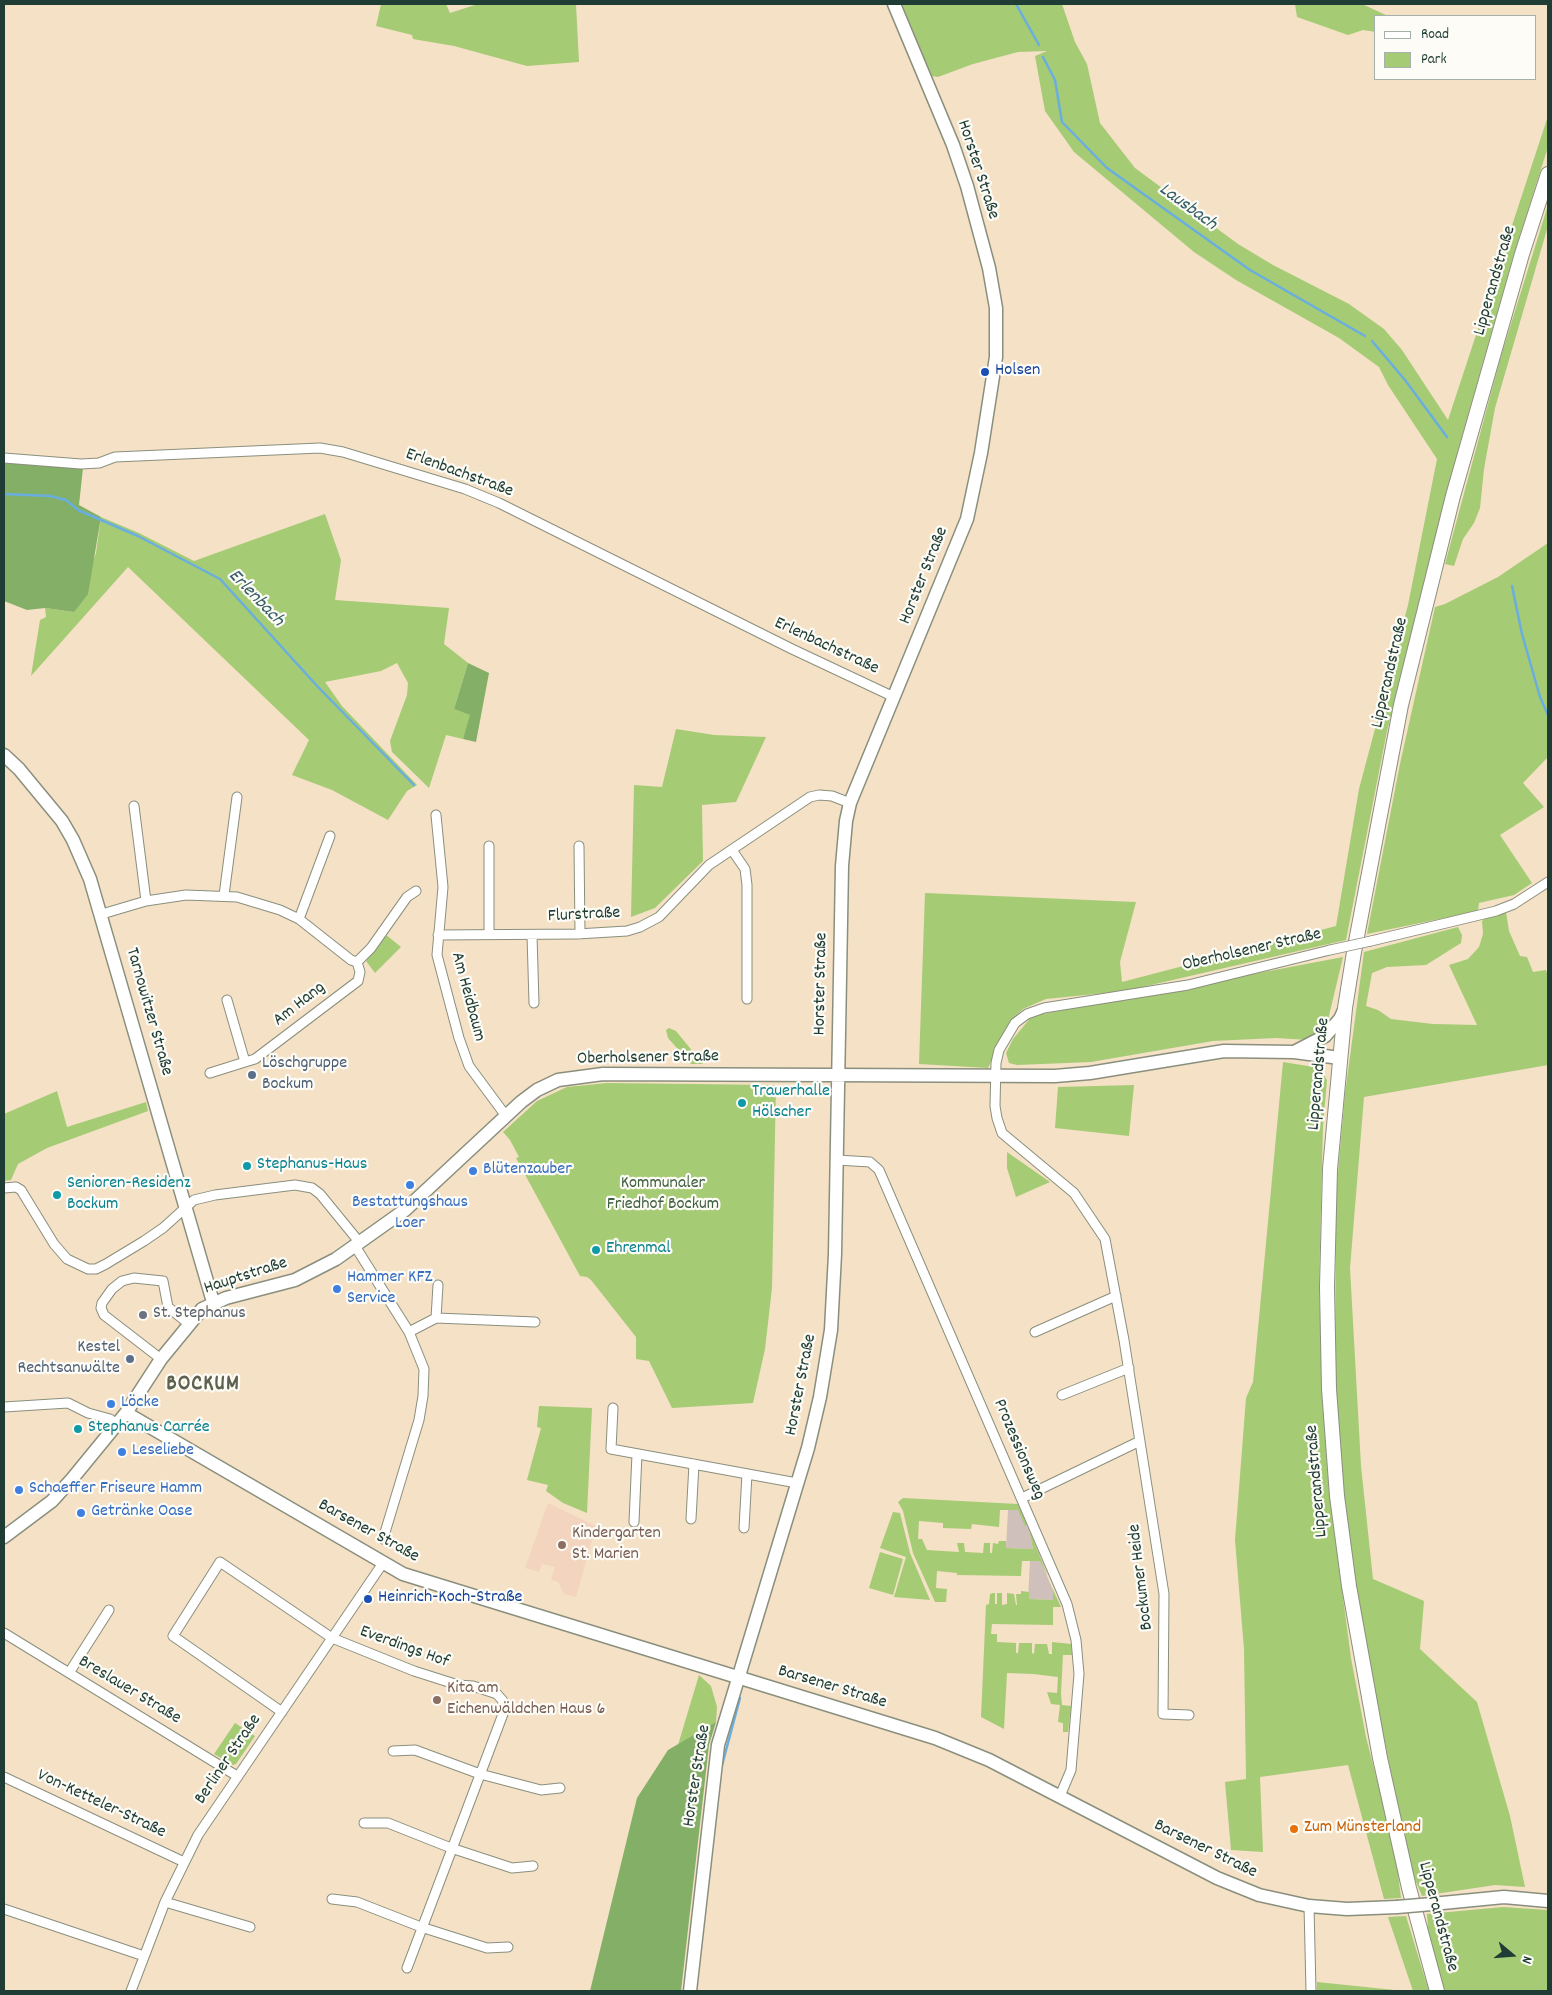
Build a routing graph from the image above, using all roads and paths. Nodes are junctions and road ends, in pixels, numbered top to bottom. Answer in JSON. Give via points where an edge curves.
{"nodes":[{"id":1,"x":894,"y":4,"type":"edge"},
{"id":2,"x":1548,"y":174,"type":"edge"},
{"id":3,"x":4,"y":458,"type":"edge"},
{"id":4,"x":894,"y":697,"type":"junction"},
{"id":5,"x":4,"y":755,"type":"edge"},
{"id":6,"x":237,"y":797,"type":"dead end"},
{"id":7,"x":850,"y":803,"type":"junction"},
{"id":8,"x":134,"y":806,"type":"dead end"},
{"id":9,"x":436,"y":814,"type":"dead end"},
{"id":10,"x":330,"y":836,"type":"dead end"},
{"id":11,"x":489,"y":846,"type":"dead end"},
{"id":12,"x":579,"y":846,"type":"dead end"},
{"id":13,"x":732,"y":850,"type":"junction"},
{"id":14,"x":1548,"y":882,"type":"edge"},
{"id":15,"x":416,"y":891,"type":"dead end"},
{"id":16,"x":224,"y":895,"type":"junction"},
{"id":17,"x":146,"y":901,"type":"junction"},
{"id":18,"x":102,"y":914,"type":"junction"},
{"id":19,"x":298,"y":919,"type":"junction"},
{"id":20,"x":489,"y":934,"type":"junction"},
{"id":21,"x":580,"y":934,"type":"junction"},
{"id":22,"x":438,"y":935,"type":"junction"},
{"id":23,"x":532,"y":935,"type":"junction"},
{"id":24,"x":357,"y":962,"type":"junction"},
{"id":25,"x":747,"y":999,"type":"dead end"},
{"id":26,"x":227,"y":1000,"type":"dead end"},
{"id":27,"x":534,"y":1003,"type":"dead end"},
{"id":28,"x":1345,"y":1008,"type":"junction"},
{"id":29,"x":1294,"y":1052,"type":"junction"},
{"id":30,"x":1340,"y":1058,"type":"junction"},
{"id":31,"x":245,"y":1062,"type":"junction"},
{"id":32,"x":210,"y":1073,"type":"dead end"},
{"id":33,"x":838,"y":1075,"type":"junction"},
{"id":34,"x":996,"y":1077,"type":"junction"},
{"id":35,"x":506,"y":1116,"type":"junction"},
{"id":36,"x":837,"y":1160,"type":"junction"},
{"id":37,"x":4,"y":1188,"type":"edge"},
{"id":38,"x":185,"y":1205,"type":"junction"},
{"id":39,"x":357,"y":1244,"type":"junction"},
{"id":40,"x":438,"y":1285,"type":"dead end"},
{"id":41,"x":1116,"y":1296,"type":"junction"},
{"id":42,"x":213,"y":1302,"type":"junction"},
{"id":43,"x":436,"y":1318,"type":"junction"},
{"id":44,"x":535,"y":1322,"type":"dead end"},
{"id":45,"x":188,"y":1324,"type":"junction"},
{"id":46,"x":409,"y":1332,"type":"junction"},
{"id":47,"x":1035,"y":1332,"type":"dead end"},
{"id":48,"x":161,"y":1359,"type":"junction"},
{"id":49,"x":1129,"y":1368,"type":"junction"},
{"id":50,"x":1062,"y":1395,"type":"dead end"},
{"id":51,"x":4,"y":1407,"type":"edge"},
{"id":52,"x":613,"y":1408,"type":"dead end"},
{"id":53,"x":126,"y":1414,"type":"junction"},
{"id":54,"x":116,"y":1424,"type":"junction"},
{"id":55,"x":1140,"y":1441,"type":"junction"},
{"id":56,"x":637,"y":1454,"type":"junction"},
{"id":57,"x":694,"y":1464,"type":"junction"},
{"id":58,"x":747,"y":1474,"type":"junction"},
{"id":59,"x":797,"y":1483,"type":"junction"},
{"id":60,"x":1022,"y":1498,"type":"junction"},
{"id":61,"x":691,"y":1519,"type":"dead end"},
{"id":62,"x":634,"y":1522,"type":"dead end"},
{"id":63,"x":744,"y":1528,"type":"dead end"},
{"id":64,"x":4,"y":1537,"type":"edge"},
{"id":65,"x":384,"y":1540,"type":"dead end"},
{"id":66,"x":383,"y":1564,"type":"junction"},
{"id":67,"x":108,"y":1610,"type":"dead end"},
{"id":68,"x":4,"y":1633,"type":"edge"},
{"id":69,"x":332,"y":1638,"type":"junction"},
{"id":70,"x":69,"y":1673,"type":"junction"},
{"id":71,"x":738,"y":1677,"type":"junction"},
{"id":72,"x":282,"y":1712,"type":"junction"},
{"id":73,"x":1189,"y":1715,"type":"dead end"},
{"id":74,"x":393,"y":1751,"type":"dead end"},
{"id":75,"x":480,"y":1774,"type":"junction"},
{"id":76,"x":237,"y":1776,"type":"junction"},
{"id":77,"x":4,"y":1777,"type":"edge"},
{"id":78,"x":560,"y":1788,"type":"dead end"},
{"id":79,"x":1060,"y":1796,"type":"junction"},
{"id":80,"x":364,"y":1823,"type":"dead end"},
{"id":81,"x":451,"y":1848,"type":"junction"},
{"id":82,"x":184,"y":1862,"type":"junction"},
{"id":83,"x":533,"y":1866,"type":"dead end"},
{"id":84,"x":332,"y":1899,"type":"dead end"},
{"id":85,"x":1548,"y":1901,"type":"edge"},
{"id":86,"x":165,"y":1902,"type":"junction"},
{"id":87,"x":1309,"y":1906,"type":"junction"},
{"id":88,"x":4,"y":1908,"type":"edge"},
{"id":89,"x":250,"y":1927,"type":"dead end"},
{"id":90,"x":421,"y":1927,"type":"junction"},
{"id":91,"x":508,"y":1947,"type":"dead end"},
{"id":92,"x":144,"y":1956,"type":"junction"},
{"id":93,"x":407,"y":1968,"type":"dead end"},
{"id":94,"x":131,"y":1991,"type":"edge"},
{"id":95,"x":690,"y":1991,"type":"edge"},
{"id":96,"x":1311,"y":1991,"type":"edge"},
{"id":97,"x":1437,"y":1991,"type":"edge"}],
"edges":[{"from":1,"to":4,"type":"street","name":"Horster Straße","via":[[967,186],[989,268],[997,323],[990,399],[974,491],[966,519]]},
{"from":2,"to":28,"type":"main road","name":"Lipperandstraße","via":[[1456,486],[1401,705],[1376,826]]},
{"from":3,"to":4,"type":"street","name":"Erlenbachstraße","via":[[81,464],[99,463],[115,457],[215,452],[320,448],[343,452],[465,489],[499,503],[792,650]]},
{"from":4,"to":7,"type":"street","name":"Horster Straße"},
{"from":5,"to":18,"type":"street","name":"Tarnowitzer Straße","via":[[62,821],[82,859]]},
{"from":6,"to":16,"type":"street"},
{"from":7,"to":13,"type":"street","name":"Flurstraße","via":[[832,796],[810,797]]},
{"from":7,"to":33,"type":"street","name":"Horster Straße","via":[[843,842]]},
{"from":8,"to":17,"type":"street"},
{"from":9,"to":22,"type":"street","name":"Am Heidbaum","via":[[443,887]]},
{"from":10,"to":19,"type":"street"},
{"from":11,"to":20,"type":"street"},
{"from":12,"to":21,"type":"street"},
{"from":13,"to":21,"type":"street","name":"Flurstraße","via":[[709,865],[659,916],[640,927]]},
{"from":13,"to":25,"type":"street","via":[[745,869],[747,885]]},
{"from":14,"to":34,"type":"street","name":"Oberholsener Straße","bridge":true,"via":[[1514,904],[1496,911],[1188,984],[1044,1008],[1027,1014],[1015,1023],[999,1050]]},
{"from":15,"to":24,"type":"street"},
{"from":16,"to":17,"type":"street","via":[[186,894]]},
{"from":16,"to":19,"type":"street","via":[[259,903]]},
{"from":17,"to":18,"type":"street"},
{"from":18,"to":38,"type":"street","name":"Tarnowitzer Straße"},
{"from":19,"to":24,"type":"street"},
{"from":20,"to":22,"type":"street","name":"Flurstraße"},
{"from":20,"to":23,"type":"street","name":"Flurstraße"},
{"from":21,"to":23,"type":"street","name":"Flurstraße"},
{"from":22,"to":35,"type":"street","name":"Am Heidbaum","via":[[437,955],[469,1066]]},
{"from":23,"to":27,"type":"street"},
{"from":24,"to":31,"type":"street","name":"Am Hang","via":[[358,981],[264,1053]]},
{"from":26,"to":31,"type":"street"},
{"from":28,"to":29,"type":"street","via":[[1325,1036]]},
{"from":28,"to":30,"type":"main road","name":"Lipperandstraße"},
{"from":29,"to":30,"type":"street","name":"Oberholsener Straße"},
{"from":29,"to":34,"type":"street","name":"Oberholsener Straße","via":[[1224,1051],[1090,1073]]},
{"from":30,"to":97,"type":"main road","name":"Lipperandstraße","via":[[1330,1169],[1327,1269],[1329,1389],[1337,1496],[1357,1641],[1380,1758],[1409,1888]]},
{"from":31,"to":32,"type":"street","name":"Am Hang"},
{"from":33,"to":34,"type":"street","name":"Oberholsener Straße"},
{"from":33,"to":35,"type":"street","name":"Oberholsener Straße","via":[[603,1074],[571,1077],[537,1090]]},
{"from":33,"to":36,"type":"street","name":"Horster Straße"},
{"from":34,"to":41,"type":"street","name":"Bockumer Heide","via":[[999,1127],[1006,1138],[1061,1180],[1089,1212],[1105,1239]]},
{"from":35,"to":39,"type":"street","name":"Oberholsener Straße","via":[[405,1210]]},
{"from":36,"to":59,"type":"street","name":"Horster Straße","via":[[831,1330],[820,1398]]},
{"from":36,"to":60,"type":"street","name":"Prozessionsweg","via":[[870,1162],[878,1170]]},
{"from":37,"to":38,"type":"street","via":[[16,1187],[67,1259],[88,1269],[96,1269],[144,1241],[163,1228]]},
{"from":38,"to":39,"type":"street","via":[[215,1194],[302,1185],[320,1194]]},
{"from":38,"to":42,"type":"street","name":"Tarnowitzer Straße"},
{"from":39,"to":42,"type":"street","name":"Hauptstraße","via":[[295,1280]]},
{"from":39,"to":46,"type":"street"},
{"from":40,"to":43,"type":"street"},
{"from":41,"to":47,"type":"street"},
{"from":41,"to":49,"type":"street","name":"Bockumer Heide"},
{"from":42,"to":45,"type":"street","name":"Hauptstraße"},
{"from":43,"to":44,"type":"street"},
{"from":43,"to":46,"type":"street"},
{"from":45,"to":48,"type":"street","name":"Hauptstraße"},
{"from":45,"to":48,"type":"street","via":[[168,1307],[163,1280],[134,1278],[112,1288],[102,1303],[104,1315]]},
{"from":46,"to":65,"type":"street","via":[[424,1369],[423,1396],[420,1420]]},
{"from":48,"to":53,"type":"street","name":"Hauptstraße"},
{"from":49,"to":50,"type":"street"},
{"from":49,"to":55,"type":"street","name":"Bockumer Heide"},
{"from":51,"to":54,"type":"street","via":[[68,1403]]},
{"from":52,"to":56,"type":"street","via":[[612,1449]]},
{"from":53,"to":54,"type":"street","name":"Hauptstraße"},
{"from":53,"to":66,"type":"street","name":"Barsener Straße"},
{"from":54,"to":64,"type":"street","name":"Hauptstraße","via":[[52,1501]]},
{"from":55,"to":60,"type":"street"},
{"from":55,"to":73,"type":"street","name":"Bockumer Heide","via":[[1164,1594],[1163,1714]]},
{"from":56,"to":57,"type":"street"},
{"from":56,"to":62,"type":"street"},
{"from":57,"to":58,"type":"street"},
{"from":57,"to":61,"type":"street"},
{"from":58,"to":59,"type":"street"},
{"from":58,"to":63,"type":"street"},
{"from":59,"to":71,"type":"street","name":"Horster Straße"},
{"from":60,"to":79,"type":"street","name":"Prozessionsweg","via":[[1067,1604],[1076,1640],[1079,1674],[1072,1762]]},
{"from":66,"to":69,"type":"street","name":"Berliner Straße"},
{"from":66,"to":71,"type":"street","name":"Barsener Straße","via":[[415,1578]]},
{"from":67,"to":70,"type":"street"},
{"from":68,"to":70,"type":"street","name":"Breslauer Straße"},
{"from":69,"to":72,"type":"street","name":"Berliner Straße"},
{"from":69,"to":72,"type":"street","via":[[220,1562],[172,1636]]},
{"from":69,"to":75,"type":"street","name":"Everdings Hof","via":[[407,1668],[497,1694],[503,1701],[503,1714]]},
{"from":70,"to":76,"type":"street","name":"Breslauer Straße"},
{"from":71,"to":79,"type":"street","name":"Barsener Straße","via":[[935,1738]]},
{"from":71,"to":95,"type":"street","name":"Horster Straße","via":[[718,1744]]},
{"from":72,"to":76,"type":"street","name":"Berliner Straße"},
{"from":74,"to":75,"type":"street","via":[[415,1750]]},
{"from":75,"to":78,"type":"street","via":[[541,1790]]},
{"from":75,"to":81,"type":"street","name":"Everdings Hof"},
{"from":76,"to":82,"type":"street","name":"Berliner Straße"},
{"from":77,"to":82,"type":"street","name":"Von-Ketteler-Straße"},
{"from":79,"to":87,"type":"street","name":"Barsener Straße","via":[[1239,1888]]},
{"from":80,"to":81,"type":"street","via":[[388,1823]]},
{"from":81,"to":83,"type":"street","via":[[512,1868]]},
{"from":81,"to":90,"type":"street","name":"Everdings Hof"},
{"from":82,"to":86,"type":"street","name":"Berliner Straße"},
{"from":84,"to":90,"type":"street","via":[[357,1902]]},
{"from":85,"to":87,"type":"street","name":"Barsener Straße","bridge":true,"via":[[1504,1898],[1397,1907],[1347,1909]]},
{"from":86,"to":89,"type":"street"},
{"from":86,"to":92,"type":"street","name":"Berliner Straße"},
{"from":87,"to":96,"type":"street"},
{"from":88,"to":92,"type":"street"},
{"from":90,"to":91,"type":"street","via":[[487,1948]]},
{"from":90,"to":93,"type":"street","name":"Everdings Hof"},
{"from":92,"to":94,"type":"street","name":"Berliner Straße"}]}
